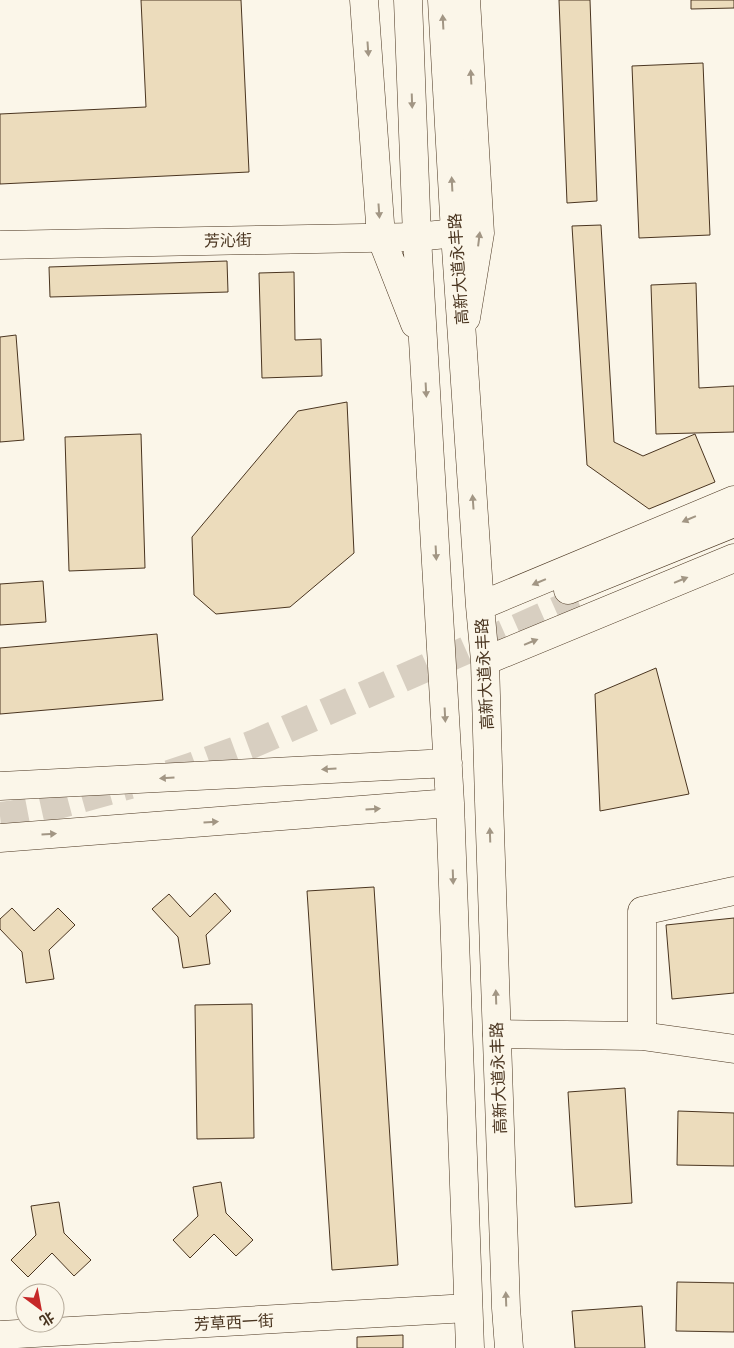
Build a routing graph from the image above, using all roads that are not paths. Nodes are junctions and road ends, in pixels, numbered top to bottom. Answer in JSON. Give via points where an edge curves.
{"nodes":[{"id":1,"x":364,"y":0,"type":"edge"},
{"id":2,"x":408,"y":0,"type":"edge"},
{"id":3,"x":442,"y":0,"type":"edge"},
{"id":4,"x":466,"y":0,"type":"edge"},
{"id":5,"x":455,"y":233,"type":"junction"},
{"id":6,"x":381,"y":237,"type":"junction"},
{"id":7,"x":417,"y":237,"type":"junction"},
{"id":8,"x":0,"y":244,"type":"edge"},
{"id":9,"x":463,"y":339,"type":"junction"},
{"id":10,"x":424,"y":347,"type":"junction"},
{"id":11,"x":734,"y":500,"type":"edge"},
{"id":12,"x":734,"y":523,"type":"edge"},
{"id":13,"x":734,"y":538,"type":"edge"},
{"id":14,"x":734,"y":558,"type":"edge"},
{"id":15,"x":480,"y":606,"type":"junction"},
{"id":16,"x":486,"y":661,"type":"junction"},
{"id":17,"x":448,"y":763,"type":"junction"},
{"id":18,"x":0,"y":786,"type":"edge"},
{"id":19,"x":450,"y":803,"type":"junction"},
{"id":20,"x":0,"y":838,"type":"edge"},
{"id":21,"x":734,"y":891,"type":"edge"},
{"id":22,"x":497,"y":1034,"type":"junction"},
{"id":23,"x":642,"y":1036,"type":"junction"},
{"id":24,"x":734,"y":1049,"type":"edge"},
{"id":25,"x":468,"y":1308,"type":"junction"},
{"id":26,"x":0,"y":1335,"type":"edge"},
{"id":27,"x":470,"y":1348,"type":"edge"},
{"id":28,"x":509,"y":1348,"type":"edge"}],
"edges":[{"from":1,"to":6,"type":"main road","one_way":true},
{"from":2,"to":7,"type":"main road","one_way":true},
{"from":5,"to":3,"type":"main road","name":"高新大道永丰路","one_way":true},
{"from":9,"to":4,"type":"main road","one_way":true,"via":[[480,233]]},
{"from":5,"to":7,"type":"main road","name":"芳沁街"},
{"from":5,"to":9,"type":"main road","name":"高新大道永丰路"},
{"from":6,"to":7,"type":"main road","name":"芳沁街"},
{"from":6,"to":8,"type":"main road","name":"芳沁街"},
{"from":6,"to":10,"type":"main road"},
{"from":7,"to":10,"type":"main road"},
{"from":15,"to":9,"type":"main road","name":"高新大道永丰路","one_way":true},
{"from":10,"to":17,"type":"main road","one_way":true},
{"from":11,"to":15,"type":"main road","one_way":true},
{"from":12,"to":13,"type":"main road","via":[[573,596]]},
{"from":16,"to":14,"type":"main road","one_way":true},
{"from":15,"to":16,"type":"main road","name":"高新大道永丰路"},
{"from":22,"to":16,"type":"main road","name":"高新大道永丰路","one_way":true},
{"from":17,"to":18,"type":"main road","one_way":true},
{"from":17,"to":19,"type":"main road"},
{"from":20,"to":19,"type":"main road","one_way":true},
{"from":19,"to":25,"type":"main road","one_way":true},
{"from":21,"to":23,"type":"main road","via":[[642,911]]},
{"from":22,"to":23,"type":"main road"},
{"from":28,"to":22,"type":"main road","name":"高新大道永丰路","one_way":true},
{"from":23,"to":24,"type":"main road"},
{"from":25,"to":26,"type":"main road","name":"芳草西一街"},
{"from":25,"to":27,"type":"main road"}]}
